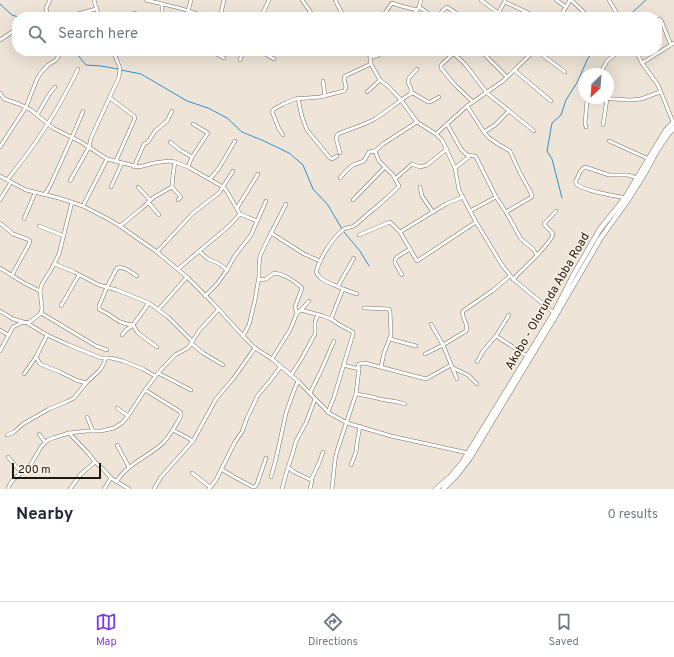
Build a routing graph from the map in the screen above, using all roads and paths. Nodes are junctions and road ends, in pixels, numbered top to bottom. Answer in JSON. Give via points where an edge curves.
{"nodes":[{"id":1,"x":50,"y":0,"type":"edge"},
{"id":2,"x":94,"y":0,"type":"edge"},
{"id":3,"x":146,"y":0,"type":"edge"},
{"id":4,"x":191,"y":0,"type":"edge"},
{"id":5,"x":224,"y":0,"type":"edge"},
{"id":6,"x":269,"y":0,"type":"edge"},
{"id":7,"x":302,"y":0,"type":"edge"},
{"id":8,"x":335,"y":0,"type":"edge"},
{"id":9,"x":421,"y":0,"type":"edge"},
{"id":10,"x":481,"y":0,"type":"edge"},
{"id":11,"x":556,"y":0,"type":"edge"},
{"id":12,"x":571,"y":0,"type":"edge"},
{"id":13,"x":609,"y":0,"type":"edge"},
{"id":14,"x":505,"y":1,"type":"edge"},
{"id":15,"x":162,"y":4,"type":"junction"},
{"id":16,"x":566,"y":7,"type":"junction"},
{"id":17,"x":96,"y":9,"type":"junction"},
{"id":18,"x":418,"y":9,"type":"junction"},
{"id":19,"x":188,"y":11,"type":"junction"},
{"id":20,"x":47,"y":12,"type":"edge"},
{"id":21,"x":87,"y":12,"type":"edge"},
{"id":22,"x":97,"y":12,"type":"edge"},
{"id":23,"x":162,"y":12,"type":"edge"},
{"id":24,"x":192,"y":12,"type":"edge"},
{"id":25,"x":221,"y":12,"type":"edge"},
{"id":26,"x":263,"y":12,"type":"edge"},
{"id":27,"x":310,"y":12,"type":"edge"},
{"id":28,"x":341,"y":12,"type":"edge"},
{"id":29,"x":386,"y":12,"type":"edge"},
{"id":30,"x":416,"y":12,"type":"edge"},
{"id":31,"x":424,"y":12,"type":"edge"},
{"id":32,"x":442,"y":12,"type":"edge"},
{"id":33,"x":454,"y":12,"type":"edge"},
{"id":34,"x":497,"y":12,"type":"edge"},
{"id":35,"x":499,"y":12,"type":"edge"},
{"id":36,"x":527,"y":12,"type":"edge"},
{"id":37,"x":563,"y":12,"type":"edge"},
{"id":38,"x":584,"y":12,"type":"edge"},
{"id":39,"x":616,"y":12,"type":"edge"},
{"id":40,"x":662,"y":21,"type":"edge"},
{"id":41,"x":12,"y":32,"type":"dead end"},
{"id":42,"x":0,"y":40,"type":"edge"},
{"id":43,"x":672,"y":44,"type":"edge"},
{"id":44,"x":662,"y":50,"type":"edge"},
{"id":45,"x":58,"y":56,"type":"edge"},
{"id":46,"x":115,"y":56,"type":"edge"},
{"id":47,"x":220,"y":56,"type":"edge"},
{"id":48,"x":241,"y":56,"type":"edge"},
{"id":49,"x":269,"y":56,"type":"edge"},
{"id":50,"x":377,"y":56,"type":"edge"},
{"id":51,"x":449,"y":56,"type":"edge"},
{"id":52,"x":456,"y":56,"type":"edge"},
{"id":53,"x":485,"y":56,"type":"edge"},
{"id":54,"x":529,"y":56,"type":"edge"},
{"id":55,"x":539,"y":56,"type":"edge"},
{"id":56,"x":614,"y":56,"type":"edge"},
{"id":57,"x":638,"y":56,"type":"edge"},
{"id":58,"x":653,"y":56,"type":"edge"},
{"id":59,"x":371,"y":57,"type":"joint"},
{"id":60,"x":224,"y":58,"type":"dead end"},
{"id":61,"x":274,"y":59,"type":"dead end"},
{"id":62,"x":240,"y":60,"type":"dead end"},
{"id":63,"x":642,"y":63,"type":"junction"},
{"id":64,"x":371,"y":64,"type":"junction"},
{"id":65,"x":604,"y":68,"type":"edge"},
{"id":66,"x":78,"y":69,"type":"dead end"},
{"id":67,"x":417,"y":69,"type":"dead end"},
{"id":68,"x":514,"y":70,"type":"junction"},
{"id":69,"x":564,"y":72,"type":"dead end"},
{"id":70,"x":507,"y":77,"type":"junction"},
{"id":71,"x":380,"y":80,"type":"junction"},
{"id":72,"x":324,"y":81,"type":"dead end"},
{"id":73,"x":55,"y":87,"type":"dead end"},
{"id":74,"x":367,"y":92,"type":"dead end"},
{"id":75,"x":660,"y":92,"type":"junction"},
{"id":76,"x":0,"y":93,"type":"edge"},
{"id":77,"x":487,"y":93,"type":"junction"},
{"id":78,"x":411,"y":94,"type":"junction"},
{"id":79,"x":325,"y":96,"type":"junction"},
{"id":80,"x":439,"y":97,"type":"dead end"},
{"id":81,"x":110,"y":98,"type":"junction"},
{"id":82,"x":298,"y":98,"type":"junction"},
{"id":83,"x":4,"y":99,"type":"junction"},
{"id":84,"x":614,"y":99,"type":"edge"},
{"id":85,"x":400,"y":100,"type":"junction"},
{"id":86,"x":551,"y":101,"type":"dead end"},
{"id":87,"x":0,"y":102,"type":"edge"},
{"id":88,"x":473,"y":102,"type":"junction"},
{"id":89,"x":587,"y":104,"type":"edge"},
{"id":90,"x":606,"y":104,"type":"edge"},
{"id":91,"x":467,"y":106,"type":"junction"},
{"id":92,"x":26,"y":107,"type":"junction"},
{"id":93,"x":83,"y":111,"type":"dead end"},
{"id":94,"x":172,"y":111,"type":"dead end"},
{"id":95,"x":509,"y":111,"type":"junction"},
{"id":96,"x":37,"y":115,"type":"junction"},
{"id":97,"x":418,"y":122,"type":"junction"},
{"id":98,"x":674,"y":122,"type":"edge"},
{"id":99,"x":48,"y":124,"type":"junction"},
{"id":100,"x":193,"y":124,"type":"dead end"},
{"id":101,"x":447,"y":124,"type":"junction"},
{"id":102,"x":602,"y":125,"type":"dead end"},
{"id":103,"x":586,"y":127,"type":"dead end"},
{"id":104,"x":674,"y":128,"type":"edge"},
{"id":105,"x":534,"y":131,"type":"dead end"},
{"id":106,"x":484,"y":132,"type":"junction"},
{"id":107,"x":436,"y":134,"type":"junction"},
{"id":108,"x":283,"y":135,"type":"dead end"},
{"id":109,"x":73,"y":138,"type":"junction"},
{"id":110,"x":235,"y":141,"type":"dead end"},
{"id":111,"x":609,"y":141,"type":"dead end"},
{"id":112,"x":170,"y":142,"type":"dead end"},
{"id":113,"x":0,"y":147,"type":"edge"},
{"id":114,"x":89,"y":147,"type":"junction"},
{"id":115,"x":447,"y":149,"type":"junction"},
{"id":116,"x":375,"y":151,"type":"junction"},
{"id":117,"x":340,"y":153,"type":"dead end"},
{"id":118,"x":337,"y":156,"type":"dead end"},
{"id":119,"x":470,"y":156,"type":"junction"},
{"id":120,"x":192,"y":157,"type":"junction"},
{"id":121,"x":107,"y":159,"type":"junction"},
{"id":122,"x":649,"y":159,"type":"junction"},
{"id":123,"x":116,"y":161,"type":"junction"},
{"id":124,"x":175,"y":162,"type":"junction"},
{"id":125,"x":122,"y":163,"type":"junction"},
{"id":126,"x":134,"y":167,"type":"junction"},
{"id":127,"x":188,"y":167,"type":"junction"},
{"id":128,"x":386,"y":167,"type":"junction"},
{"id":129,"x":455,"y":168,"type":"junction"},
{"id":130,"x":233,"y":171,"type":"dead end"},
{"id":131,"x":258,"y":174,"type":"dead end"},
{"id":132,"x":0,"y":176,"type":"edge"},
{"id":133,"x":340,"y":178,"type":"dead end"},
{"id":134,"x":395,"y":178,"type":"junction"},
{"id":135,"x":637,"y":178,"type":"junction"},
{"id":136,"x":210,"y":179,"type":"junction"},
{"id":137,"x":7,"y":180,"type":"junction"},
{"id":138,"x":70,"y":181,"type":"dead end"},
{"id":139,"x":11,"y":182,"type":"junction"},
{"id":140,"x":420,"y":186,"type":"dead end"},
{"id":141,"x":111,"y":187,"type":"dead end"},
{"id":142,"x":138,"y":187,"type":"dead end"},
{"id":143,"x":172,"y":187,"type":"junction"},
{"id":144,"x":223,"y":187,"type":"junction"},
{"id":145,"x":36,"y":193,"type":"junction"},
{"id":146,"x":44,"y":195,"type":"junction"},
{"id":147,"x":463,"y":197,"type":"junction"},
{"id":148,"x":496,"y":197,"type":"junction"},
{"id":149,"x":625,"y":198,"type":"junction"},
{"id":150,"x":0,"y":200,"type":"edge"},
{"id":151,"x":178,"y":200,"type":"dead end"},
{"id":152,"x":353,"y":200,"type":"dead end"},
{"id":153,"x":149,"y":201,"type":"junction"},
{"id":154,"x":266,"y":201,"type":"dead end"},
{"id":155,"x":72,"y":202,"type":"junction"},
{"id":156,"x":286,"y":204,"type":"dead end"},
{"id":157,"x":83,"y":206,"type":"junction"},
{"id":158,"x":237,"y":208,"type":"junction"},
{"id":159,"x":470,"y":211,"type":"junction"},
{"id":160,"x":433,"y":212,"type":"junction"},
{"id":161,"x":506,"y":212,"type":"junction"},
{"id":162,"x":556,"y":212,"type":"dead end"},
{"id":163,"x":240,"y":214,"type":"junction"},
{"id":164,"x":159,"y":215,"type":"dead end"},
{"id":165,"x":24,"y":219,"type":"dead end"},
{"id":166,"x":257,"y":221,"type":"junction"},
{"id":167,"x":476,"y":222,"type":"junction"},
{"id":168,"x":0,"y":225,"type":"edge"},
{"id":169,"x":39,"y":226,"type":"dead end"},
{"id":170,"x":120,"y":226,"type":"junction"},
{"id":171,"x":400,"y":232,"type":"junction"},
{"id":172,"x":271,"y":233,"type":"junction"},
{"id":173,"x":359,"y":235,"type":"dead end"},
{"id":174,"x":64,"y":236,"type":"junction"},
{"id":175,"x":410,"y":249,"type":"junction"},
{"id":176,"x":199,"y":251,"type":"junction"},
{"id":177,"x":157,"y":252,"type":"junction"},
{"id":178,"x":589,"y":253,"type":"junction"},
{"id":179,"x":537,"y":255,"type":"junction"},
{"id":180,"x":354,"y":258,"type":"dead end"},
{"id":181,"x":320,"y":261,"type":"junction"},
{"id":182,"x":55,"y":264,"type":"junction"},
{"id":183,"x":0,"y":268,"type":"edge"},
{"id":184,"x":178,"y":269,"type":"junction"},
{"id":185,"x":227,"y":270,"type":"junction"},
{"id":186,"x":12,"y":275,"type":"junction"},
{"id":187,"x":79,"y":275,"type":"junction"},
{"id":188,"x":137,"y":276,"type":"dead end"},
{"id":189,"x":402,"y":276,"type":"dead end"},
{"id":190,"x":187,"y":277,"type":"junction"},
{"id":191,"x":512,"y":278,"type":"junction"},
{"id":192,"x":259,"y":280,"type":"junction"},
{"id":193,"x":338,"y":286,"type":"junction"},
{"id":194,"x":107,"y":287,"type":"junction"},
{"id":195,"x":343,"y":289,"type":"junction"},
{"id":196,"x":40,"y":291,"type":"junction"},
{"id":197,"x":357,"y":294,"type":"dead end"},
{"id":198,"x":206,"y":296,"type":"junction"},
{"id":199,"x":309,"y":301,"type":"dead end"},
{"id":200,"x":149,"y":303,"type":"junction"},
{"id":201,"x":61,"y":306,"type":"dead end"},
{"id":202,"x":364,"y":308,"type":"dead end"},
{"id":203,"x":158,"y":310,"type":"junction"},
{"id":204,"x":218,"y":310,"type":"junction"},
{"id":205,"x":301,"y":310,"type":"junction"},
{"id":206,"x":0,"y":311,"type":"edge"},
{"id":207,"x":41,"y":313,"type":"junction"},
{"id":208,"x":297,"y":313,"type":"junction"},
{"id":209,"x":554,"y":313,"type":"junction"},
{"id":210,"x":318,"y":314,"type":"junction"},
{"id":211,"x":509,"y":315,"type":"dead end"},
{"id":212,"x":331,"y":319,"type":"junction"},
{"id":213,"x":27,"y":323,"type":"junction"},
{"id":214,"x":431,"y":324,"type":"dead end"},
{"id":215,"x":132,"y":325,"type":"junction"},
{"id":216,"x":0,"y":330,"type":"edge"},
{"id":217,"x":8,"y":335,"type":"junction"},
{"id":218,"x":47,"y":335,"type":"junction"},
{"id":219,"x":122,"y":335,"type":"dead end"},
{"id":220,"x":243,"y":336,"type":"junction"},
{"id":221,"x":496,"y":336,"type":"junction"},
{"id":222,"x":390,"y":339,"type":"junction"},
{"id":223,"x":334,"y":341,"type":"dead end"},
{"id":224,"x":191,"y":342,"type":"junction"},
{"id":225,"x":443,"y":345,"type":"junction"},
{"id":226,"x":416,"y":346,"type":"dead end"},
{"id":227,"x":156,"y":347,"type":"dead end"},
{"id":228,"x":255,"y":348,"type":"junction"},
{"id":229,"x":107,"y":350,"type":"dead end"},
{"id":230,"x":0,"y":351,"type":"edge"},
{"id":231,"x":425,"y":354,"type":"dead end"},
{"id":232,"x":527,"y":356,"type":"junction"},
{"id":233,"x":36,"y":357,"type":"junction"},
{"id":234,"x":106,"y":358,"type":"junction"},
{"id":235,"x":272,"y":360,"type":"junction"},
{"id":236,"x":477,"y":362,"type":"dead end"},
{"id":237,"x":223,"y":365,"type":"dead end"},
{"id":238,"x":343,"y":365,"type":"junction"},
{"id":239,"x":281,"y":366,"type":"junction"},
{"id":240,"x":452,"y":367,"type":"junction"},
{"id":241,"x":380,"y":368,"type":"junction"},
{"id":242,"x":359,"y":369,"type":"junction"},
{"id":243,"x":24,"y":374,"type":"dead end"},
{"id":244,"x":156,"y":375,"type":"junction"},
{"id":245,"x":291,"y":375,"type":"junction"},
{"id":246,"x":457,"y":379,"type":"dead end"},
{"id":247,"x":298,"y":381,"type":"junction"},
{"id":248,"x":86,"y":383,"type":"junction"},
{"id":249,"x":477,"y":384,"type":"dead end"},
{"id":250,"x":145,"y":390,"type":"junction"},
{"id":251,"x":191,"y":390,"type":"dead end"},
{"id":252,"x":310,"y":393,"type":"junction"},
{"id":253,"x":356,"y":394,"type":"junction"},
{"id":254,"x":315,"y":399,"type":"junction"},
{"id":255,"x":405,"y":404,"type":"dead end"},
{"id":256,"x":117,"y":408,"type":"dead end"},
{"id":257,"x":328,"y":412,"type":"junction"},
{"id":258,"x":87,"y":416,"type":"dead end"},
{"id":259,"x":128,"y":416,"type":"junction"},
{"id":260,"x":347,"y":423,"type":"junction"},
{"id":261,"x":360,"y":426,"type":"junction"},
{"id":262,"x":173,"y":430,"type":"junction"},
{"id":263,"x":93,"y":431,"type":"junction"},
{"id":264,"x":69,"y":433,"type":"junction"},
{"id":265,"x":39,"y":434,"type":"dead end"},
{"id":266,"x":7,"y":436,"type":"dead end"},
{"id":267,"x":193,"y":440,"type":"junction"},
{"id":268,"x":45,"y":442,"type":"junction"},
{"id":269,"x":117,"y":445,"type":"dead end"},
{"id":270,"x":323,"y":452,"type":"dead end"},
{"id":271,"x":468,"y":453,"type":"junction"},
{"id":272,"x":8,"y":457,"type":"dead end"},
{"id":273,"x":266,"y":458,"type":"dead end"},
{"id":274,"x":95,"y":462,"type":"junction"},
{"id":275,"x":351,"y":465,"type":"dead end"},
{"id":276,"x":129,"y":467,"type":"junction"},
{"id":277,"x":288,"y":467,"type":"junction"},
{"id":278,"x":222,"y":469,"type":"junction"},
{"id":279,"x":22,"y":473,"type":"junction"},
{"id":280,"x":192,"y":473,"type":"dead end"},
{"id":281,"x":271,"y":477,"type":"dead end"},
{"id":282,"x":111,"y":478,"type":"junction"},
{"id":283,"x":311,"y":480,"type":"junction"},
{"id":284,"x":116,"y":482,"type":"junction"},
{"id":285,"x":120,"y":484,"type":"junction"},
{"id":286,"x":210,"y":488,"type":"edge"},
{"id":287,"x":310,"y":488,"type":"edge"},
{"id":288,"x":8,"y":489,"type":"edge"},
{"id":289,"x":70,"y":489,"type":"edge"},
{"id":290,"x":104,"y":489,"type":"edge"},
{"id":291,"x":117,"y":489,"type":"edge"},
{"id":292,"x":129,"y":489,"type":"edge"},
{"id":293,"x":154,"y":489,"type":"edge"},
{"id":294,"x":282,"y":489,"type":"edge"},
{"id":295,"x":316,"y":489,"type":"edge"},
{"id":296,"x":332,"y":489,"type":"edge"},
{"id":297,"x":436,"y":489,"type":"edge"},
{"id":298,"x":443,"y":489,"type":"edge"}],
"edges":[{"from":1,"to":20,"type":"street"},
{"from":2,"to":17,"type":"street"},
{"from":3,"to":15,"type":"street"},
{"from":4,"to":19,"type":"street"},
{"from":5,"to":25,"type":"street"},
{"from":6,"to":26,"type":"street"},
{"from":7,"to":27,"type":"street"},
{"from":8,"to":28,"type":"street"},
{"from":9,"to":18,"type":"street"},
{"from":10,"to":34,"type":"street"},
{"from":11,"to":16,"type":"street"},
{"from":12,"to":16,"type":"street"},
{"from":12,"to":38,"type":"street"},
{"from":13,"to":39,"type":"street"},
{"from":14,"to":35,"type":"street"},
{"from":14,"to":36,"type":"street"},
{"from":15,"to":19,"type":"street"},
{"from":15,"to":23,"type":"street"},
{"from":16,"to":37,"type":"street"},
{"from":17,"to":21,"type":"street"},
{"from":17,"to":22,"type":"street"},
{"from":18,"to":29,"type":"street","via":[[392,3]]},
{"from":18,"to":30,"type":"street"},
{"from":18,"to":31,"type":"street"},
{"from":19,"to":24,"type":"street"},
{"from":32,"to":33,"type":"street","via":[[447,7]]},
{"from":40,"to":43,"type":"street"},
{"from":41,"to":42,"type":"street"},
{"from":43,"to":44,"type":"street"},
{"from":45,"to":92,"type":"street","via":[[37,78]]},
{"from":46,"to":81,"type":"street","via":[[120,68],[119,77]]},
{"from":47,"to":60,"type":"street"},
{"from":48,"to":62,"type":"street"},
{"from":49,"to":61,"type":"street"},
{"from":50,"to":59,"type":"street"},
{"from":51,"to":88,"type":"street","via":[[441,68]]},
{"from":52,"to":77,"type":"street"},
{"from":53,"to":70,"type":"street"},
{"from":54,"to":68,"type":"street"},
{"from":55,"to":69,"type":"street"},
{"from":56,"to":65,"type":"street"},
{"from":57,"to":63,"type":"street"},
{"from":58,"to":63,"type":"street"},
{"from":59,"to":64,"type":"street"},
{"from":63,"to":75,"type":"street"},
{"from":64,"to":71,"type":"street"},
{"from":64,"to":79,"type":"street","via":[[345,76],[344,91]]},
{"from":66,"to":99,"type":"street"},
{"from":67,"to":78,"type":"street","via":[[408,82]]},
{"from":68,"to":70,"type":"street"},
{"from":68,"to":86,"type":"street"},
{"from":70,"to":77,"type":"street"},
{"from":71,"to":74,"type":"street"},
{"from":71,"to":85,"type":"street"},
{"from":72,"to":79,"type":"street"},
{"from":73,"to":96,"type":"street"},
{"from":75,"to":84,"type":"street","via":[[641,99]]},
{"from":75,"to":98,"type":"street"},
{"from":76,"to":83,"type":"street"},
{"from":77,"to":88,"type":"street"},
{"from":77,"to":95,"type":"street"},
{"from":78,"to":80,"type":"street","via":[[430,102]]},
{"from":78,"to":85,"type":"street"},
{"from":79,"to":82,"type":"street"},
{"from":81,"to":114,"type":"street"},
{"from":81,"to":123,"type":"street","via":[[135,117]]},
{"from":82,"to":108,"type":"street","via":[[273,110],[277,126]]},
{"from":82,"to":118,"type":"street","via":[[302,117],[310,134],[330,158]]},
{"from":83,"to":87,"type":"street"},
{"from":83,"to":92,"type":"street"},
{"from":85,"to":97,"type":"street"},
{"from":85,"to":117,"type":"street","via":[[372,120],[338,134],[336,138]]},
{"from":88,"to":91,"type":"street"},
{"from":89,"to":103,"type":"street"},
{"from":90,"to":102,"type":"street"},
{"from":91,"to":101,"type":"street"},
{"from":91,"to":106,"type":"street"},
{"from":92,"to":96,"type":"street"},
{"from":92,"to":113,"type":"street"},
{"from":93,"to":109,"type":"street"},
{"from":94,"to":126,"type":"street","via":[[167,121],[144,144]]},
{"from":95,"to":105,"type":"street"},
{"from":95,"to":106,"type":"street"},
{"from":96,"to":99,"type":"street"},
{"from":97,"to":107,"type":"street"},
{"from":97,"to":116,"type":"street"},
{"from":98,"to":122,"type":"main road","name":"Akobo - Olorunda Abba Road","via":[[666,130]]},
{"from":99,"to":109,"type":"street"},
{"from":99,"to":137,"type":"street"},
{"from":100,"to":120,"type":"street","via":[[208,133]]},
{"from":101,"to":107,"type":"street"},
{"from":101,"to":119,"type":"street","via":[[461,149]]},
{"from":104,"to":178,"type":"main road","name":"Akobo - Olorunda Abba Road"},
{"from":106,"to":161,"type":"street","via":[[494,142],[510,150],[532,195]]},
{"from":107,"to":115,"type":"street"},
{"from":109,"to":114,"type":"street"},
{"from":109,"to":146,"type":"street"},
{"from":110,"to":136,"type":"street"},
{"from":111,"to":122,"type":"street"},
{"from":112,"to":120,"type":"street"},
{"from":114,"to":121,"type":"street"},
{"from":114,"to":138,"type":"street"},
{"from":115,"to":129,"type":"street"},
{"from":115,"to":134,"type":"street","via":[[427,165],[420,167],[412,164]]},
{"from":116,"to":128,"type":"street","via":[[379,161]]},
{"from":116,"to":133,"type":"street","via":[[369,152],[364,160],[353,164]]},
{"from":119,"to":129,"type":"street"},
{"from":119,"to":148,"type":"street","via":[[476,157]]},
{"from":120,"to":127,"type":"street"},
{"from":121,"to":123,"type":"street"},
{"from":121,"to":157,"type":"street"},
{"from":122,"to":135,"type":"main road","name":"Akobo - Olorunda Abba Road"},
{"from":123,"to":125,"type":"street"},
{"from":124,"to":126,"type":"street"},
{"from":124,"to":127,"type":"street"},
{"from":124,"to":143,"type":"street"},
{"from":125,"to":126,"type":"street"},
{"from":125,"to":141,"type":"street"},
{"from":127,"to":136,"type":"street"},
{"from":128,"to":134,"type":"street"},
{"from":128,"to":152,"type":"street"},
{"from":129,"to":147,"type":"street"},
{"from":130,"to":144,"type":"street"},
{"from":131,"to":158,"type":"street"},
{"from":132,"to":137,"type":"street"},
{"from":134,"to":181,"type":"street","via":[[398,187],[364,218],[333,240]]},
{"from":135,"to":149,"type":"main road","name":"Akobo - Olorunda Abba Road"},
{"from":135,"to":149,"type":"street","via":[[628,174],[609,175],[582,168],[576,184],[589,190]]},
{"from":136,"to":144,"type":"street"},
{"from":137,"to":139,"type":"street"},
{"from":139,"to":145,"type":"street"},
{"from":139,"to":150,"type":"street"},
{"from":140,"to":160,"type":"street","via":[[422,196]]},
{"from":142,"to":153,"type":"street"},
{"from":143,"to":151,"type":"street","via":[[181,197]]},
{"from":143,"to":153,"type":"street"},
{"from":144,"to":158,"type":"street"},
{"from":144,"to":177,"type":"street","via":[[193,213]]},
{"from":145,"to":146,"type":"street"},
{"from":145,"to":165,"type":"street"},
{"from":146,"to":155,"type":"street"},
{"from":147,"to":159,"type":"street"},
{"from":147,"to":160,"type":"street"},
{"from":148,"to":159,"type":"street"},
{"from":148,"to":161,"type":"street"},
{"from":149,"to":178,"type":"main road","name":"Akobo - Olorunda Abba Road","via":[[600,229]]},
{"from":153,"to":164,"type":"street"},
{"from":153,"to":170,"type":"street"},
{"from":154,"to":166,"type":"street"},
{"from":155,"to":157,"type":"street"},
{"from":155,"to":174,"type":"street"},
{"from":156,"to":172,"type":"street"},
{"from":157,"to":170,"type":"street"},
{"from":158,"to":163,"type":"street"},
{"from":159,"to":167,"type":"street"},
{"from":160,"to":171,"type":"street"},
{"from":161,"to":179,"type":"street","via":[[521,239]]},
{"from":162,"to":179,"type":"street","via":[[544,224],[553,235]]},
{"from":163,"to":166,"type":"street"},
{"from":163,"to":176,"type":"street"},
{"from":166,"to":185,"type":"street","via":[[251,235]]},
{"from":167,"to":175,"type":"street","via":[[417,260]]},
{"from":167,"to":191,"type":"street"},
{"from":168,"to":186,"type":"street","via":[[30,242]]},
{"from":169,"to":174,"type":"street"},
{"from":170,"to":177,"type":"street"},
{"from":171,"to":173,"type":"street","via":[[389,222]]},
{"from":171,"to":175,"type":"street"},
{"from":172,"to":181,"type":"street","via":[[300,252]]},
{"from":172,"to":192,"type":"street","via":[[259,260]]},
{"from":174,"to":182,"type":"street"},
{"from":175,"to":189,"type":"street","via":[[395,260]]},
{"from":176,"to":184,"type":"street"},
{"from":176,"to":185,"type":"street","via":[[208,260],[218,263]]},
{"from":177,"to":184,"type":"street"},
{"from":178,"to":209,"type":"main road","name":"Akobo - Olorunda Abba Road"},
{"from":178,"to":298,"type":"main road","name":"Akobo - Olorunda Abba Road","via":[[556,314],[470,458]]},
{"from":179,"to":191,"type":"street"},
{"from":180,"to":193,"type":"street"},
{"from":181,"to":193,"type":"street","via":[[317,275]]},
{"from":182,"to":187,"type":"street"},
{"from":182,"to":196,"type":"street"},
{"from":183,"to":186,"type":"street"},
{"from":184,"to":190,"type":"street"},
{"from":185,"to":198,"type":"street"},
{"from":186,"to":196,"type":"street"},
{"from":187,"to":194,"type":"street"},
{"from":187,"to":201,"type":"street"},
{"from":188,"to":194,"type":"street","via":[[123,268],[117,268]]},
{"from":190,"to":198,"type":"street"},
{"from":190,"to":203,"type":"street"},
{"from":191,"to":209,"type":"street"},
{"from":191,"to":225,"type":"street","via":[[463,311],[462,315],[468,326],[466,331]]},
{"from":192,"to":208,"type":"street","via":[[279,273],[300,286],[302,288],[295,307]]},
{"from":192,"to":220,"type":"street","via":[[251,319]]},
{"from":193,"to":195,"type":"street"},
{"from":194,"to":200,"type":"street"},
{"from":194,"to":215,"type":"street","via":[[99,309],[125,324]]},
{"from":195,"to":197,"type":"street"},
{"from":195,"to":212,"type":"street"},
{"from":196,"to":207,"type":"street"},
{"from":198,"to":204,"type":"street"},
{"from":199,"to":205,"type":"street"},
{"from":200,"to":203,"type":"street"},
{"from":200,"to":215,"type":"street"},
{"from":202,"to":222,"type":"street","via":[[389,309]]},
{"from":203,"to":224,"type":"street"},
{"from":204,"to":220,"type":"street"},
{"from":204,"to":224,"type":"street"},
{"from":205,"to":208,"type":"street"},
{"from":205,"to":210,"type":"street"},
{"from":206,"to":213,"type":"street","via":[[13,319]]},
{"from":207,"to":213,"type":"street"},
{"from":207,"to":229,"type":"street"},
{"from":208,"to":235,"type":"street"},
{"from":209,"to":232,"type":"main road","name":"Akobo - Olorunda Abba Road"},
{"from":210,"to":212,"type":"street"},
{"from":210,"to":245,"type":"street","via":[[315,334]]},
{"from":211,"to":221,"type":"street"},
{"from":212,"to":238,"type":"street","via":[[353,332]]},
{"from":213,"to":217,"type":"street","via":[[16,325]]},
{"from":213,"to":218,"type":"street"},
{"from":214,"to":225,"type":"street"},
{"from":215,"to":219,"type":"street"},
{"from":215,"to":227,"type":"street"},
{"from":216,"to":217,"type":"street"},
{"from":217,"to":230,"type":"street"},
{"from":218,"to":233,"type":"street"},
{"from":218,"to":234,"type":"street"},
{"from":220,"to":228,"type":"street"},
{"from":221,"to":232,"type":"street"},
{"from":221,"to":236,"type":"street"},
{"from":222,"to":226,"type":"street"},
{"from":222,"to":241,"type":"street"},
{"from":223,"to":252,"type":"street"},
{"from":224,"to":237,"type":"street"},
{"from":224,"to":244,"type":"street","via":[[188,348],[175,355]]},
{"from":225,"to":231,"type":"street"},
{"from":225,"to":240,"type":"street"},
{"from":228,"to":235,"type":"street"},
{"from":228,"to":267,"type":"street","via":[[216,399]]},
{"from":232,"to":271,"type":"main road","name":"Akobo - Olorunda Abba Road"},
{"from":233,"to":243,"type":"street"},
{"from":233,"to":248,"type":"street","via":[[40,364]]},
{"from":234,"to":244,"type":"street","via":[[123,361]]},
{"from":234,"to":248,"type":"street","via":[[100,370]]},
{"from":235,"to":239,"type":"street"},
{"from":238,"to":242,"type":"street"},
{"from":238,"to":257,"type":"street"},
{"from":239,"to":245,"type":"street"},
{"from":239,"to":278,"type":"street","via":[[258,395]]},
{"from":240,"to":241,"type":"street","via":[[426,379]]},
{"from":240,"to":246,"type":"street"},
{"from":240,"to":249,"type":"street"},
{"from":241,"to":242,"type":"street","via":[[361,363]]},
{"from":242,"to":253,"type":"street"},
{"from":244,"to":250,"type":"street"},
{"from":244,"to":251,"type":"street"},
{"from":245,"to":247,"type":"street"},
{"from":247,"to":252,"type":"street"},
{"from":247,"to":281,"type":"street","via":[[286,413]]},
{"from":248,"to":266,"type":"street","via":[[71,400],[49,409]]},
{"from":250,"to":259,"type":"street"},
{"from":250,"to":262,"type":"street","via":[[179,411],[181,414]]},
{"from":252,"to":254,"type":"street"},
{"from":253,"to":255,"type":"street"},
{"from":253,"to":260,"type":"street"},
{"from":254,"to":257,"type":"street"},
{"from":254,"to":277,"type":"street","via":[[297,438]]},
{"from":256,"to":259,"type":"street"},
{"from":257,"to":260,"type":"street"},
{"from":258,"to":263,"type":"street"},
{"from":259,"to":263,"type":"street","via":[[122,424],[114,428]]},
{"from":260,"to":261,"type":"street"},
{"from":260,"to":296,"type":"street","via":[[336,456]]},
{"from":261,"to":271,"type":"street","via":[[391,436]]},
{"from":261,"to":275,"type":"street"},
{"from":262,"to":267,"type":"street"},
{"from":262,"to":276,"type":"street","via":[[161,445]]},
{"from":263,"to":264,"type":"street"},
{"from":264,"to":268,"type":"street"},
{"from":264,"to":274,"type":"street"},
{"from":265,"to":268,"type":"street"},
{"from":267,"to":293,"type":"street"},
{"from":268,"to":279,"type":"street"},
{"from":269,"to":276,"type":"street"},
{"from":270,"to":283,"type":"street"},
{"from":271,"to":297,"type":"main road","name":"Akobo - Olorunda Abba Road","via":[[457,470]]},
{"from":272,"to":279,"type":"street"},
{"from":273,"to":278,"type":"street","via":[[255,487]]},
{"from":274,"to":282,"type":"street"},
{"from":274,"to":289,"type":"street","via":[[80,474]]},
{"from":276,"to":284,"type":"street"},
{"from":277,"to":283,"type":"street"},
{"from":277,"to":294,"type":"street"},
{"from":278,"to":286,"type":"street"},
{"from":279,"to":288,"type":"street","via":[[14,479]]},
{"from":280,"to":286,"type":"street"},
{"from":282,"to":284,"type":"street"},
{"from":282,"to":290,"type":"street"},
{"from":283,"to":287,"type":"street"},
{"from":284,"to":285,"type":"street"},
{"from":285,"to":291,"type":"street"},
{"from":285,"to":292,"type":"street"},
{"from":287,"to":295,"type":"street"}]}
